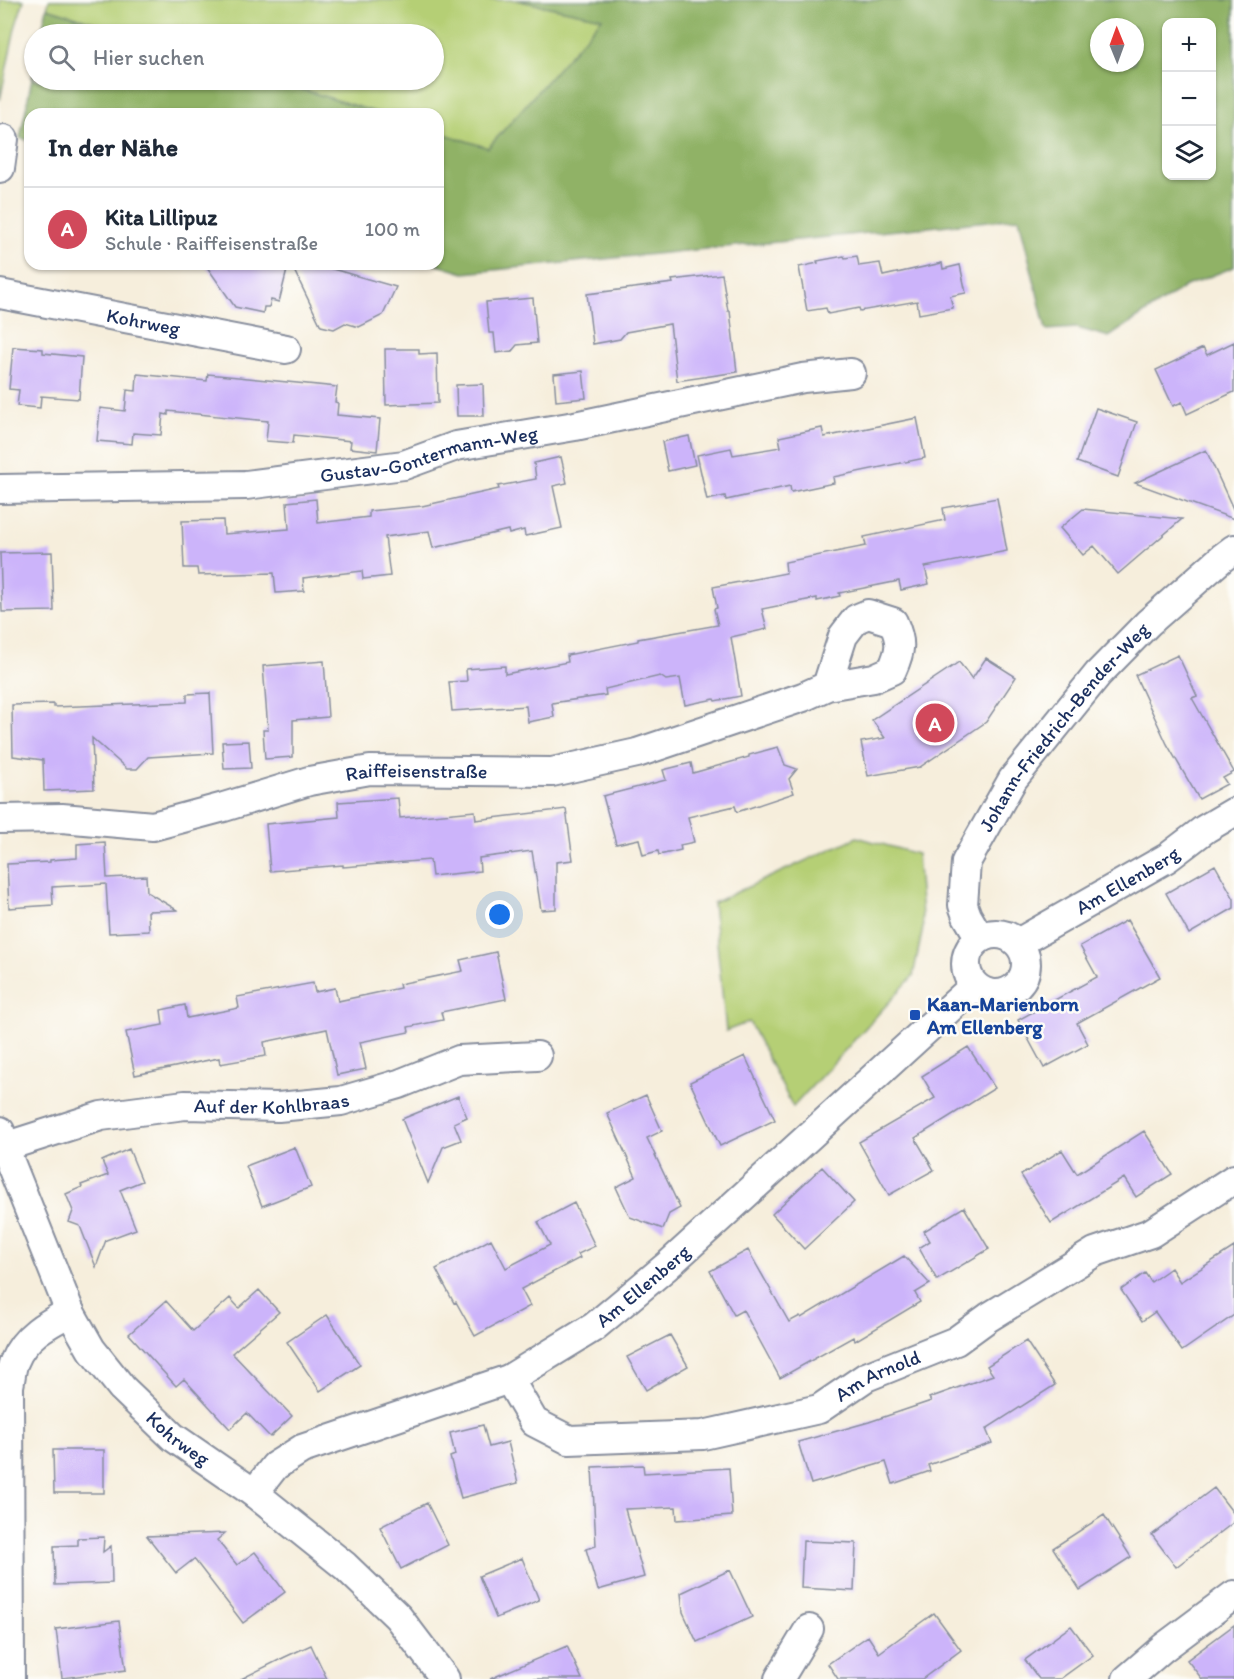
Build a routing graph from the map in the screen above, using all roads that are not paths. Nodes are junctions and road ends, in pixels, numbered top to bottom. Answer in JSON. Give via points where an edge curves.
{"nodes":[{"id":1,"x":4,"y":139,"type":"dead end"},
{"id":2,"x":0,"y":168,"type":"edge"},
{"id":3,"x":0,"y":294,"type":"edge"},
{"id":4,"x":286,"y":349,"type":"dead end"},
{"id":5,"x":851,"y":373,"type":"dead end"},
{"id":6,"x":0,"y":489,"type":"edge"},
{"id":7,"x":1234,"y":549,"type":"edge"},
{"id":8,"x":827,"y":686,"type":"dead end"},
{"id":9,"x":1234,"y":812,"type":"edge"},
{"id":10,"x":0,"y":819,"type":"edge"},
{"id":11,"x":980,"y":938,"type":"junction"},
{"id":12,"x":1018,"y":943,"type":"junction"},
{"id":13,"x":974,"y":986,"type":"junction"},
{"id":14,"x":537,"y":1056,"type":"dead end"},
{"id":15,"x":2,"y":1139,"type":"edge"},
{"id":16,"x":1234,"y":1179,"type":"edge"},
{"id":17,"x":70,"y":1312,"type":"junction"},
{"id":18,"x":509,"y":1378,"type":"junction"},
{"id":19,"x":4,"y":1467,"type":"edge"},
{"id":20,"x":254,"y":1493,"type":"junction"},
{"id":21,"x":1234,"y":1595,"type":"edge"},
{"id":22,"x":809,"y":1629,"type":"dead end"},
{"id":23,"x":10,"y":1679,"type":"edge"},
{"id":24,"x":445,"y":1679,"type":"edge"},
{"id":25,"x":779,"y":1679,"type":"edge"},
{"id":26,"x":1126,"y":1679,"type":"edge"}],
"edges":[{"from":1,"to":2,"type":"street"},
{"from":3,"to":4,"type":"street","name":"Kohrweg"},
{"from":5,"to":6,"type":"street","name":"Gustav-Gontermann-Weg","via":[[803,378],[575,426],[456,446],[404,465],[246,485]]},
{"from":7,"to":11,"type":"street","name":"Johann-Friedrich-Bender-Weg","via":[[1148,623],[1098,674],[1013,779],[966,862],[963,905]]},
{"from":8,"to":10,"type":"street","name":"Raiffeisenstraße","via":[[637,753],[552,772],[370,770],[309,781],[153,826],[62,818]]},
{"from":9,"to":12,"type":"street","name":"Am Ellenberg","via":[[1167,858]]},
{"from":11,"to":12,"type":"street","via":[[994,933]]},
{"from":11,"to":13,"type":"street","via":[[970,947],[965,962]]},
{"from":12,"to":13,"type":"street","via":[[1026,959],[1025,974],[1015,988],[1002,994]]},
{"from":13,"to":18,"type":"street","name":"Am Ellenberg","via":[[667,1266],[594,1327]]},
{"from":14,"to":15,"type":"street","name":"Auf der Kohlbraas","via":[[459,1060],[399,1084],[340,1101],[278,1107],[185,1105],[101,1116]]},
{"from":15,"to":17,"type":"street","name":"Kohrweg"},
{"from":16,"to":18,"type":"street","name":"Am Arnold","via":[[1150,1233],[1095,1252],[956,1341],[866,1377],[819,1409],[703,1435],[569,1440],[534,1422]]},
{"from":17,"to":19,"type":"street","via":[[24,1344],[14,1363]]},
{"from":17,"to":20,"type":"street","name":"Kohrweg","via":[[91,1349],[122,1388],[173,1437]]},
{"from":18,"to":20,"type":"street","name":"Am Ellenberg","via":[[302,1449],[275,1466]]},
{"from":19,"to":23,"type":"street"},
{"from":20,"to":24,"type":"street","name":"Kohrweg","via":[[345,1566],[398,1617]]},
{"from":21,"to":26,"type":"street"},
{"from":22,"to":25,"type":"street"}]}
